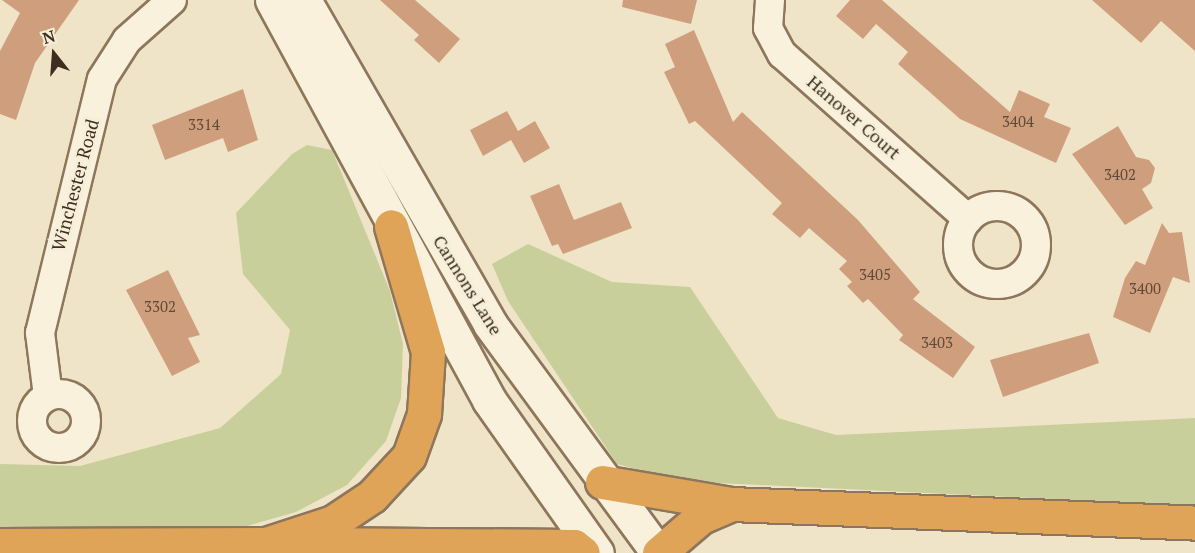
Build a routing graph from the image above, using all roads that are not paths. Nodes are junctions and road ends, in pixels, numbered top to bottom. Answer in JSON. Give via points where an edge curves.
{"nodes":[{"id":1,"x":172,"y":0,"type":"edge"},
{"id":2,"x":272,"y":0,"type":"edge"},
{"id":3,"x":304,"y":0,"type":"edge"},
{"id":4,"x":770,"y":0,"type":"edge"},
{"id":5,"x":417,"y":202,"type":"junction"},
{"id":6,"x":968,"y":219,"type":"dead end"},
{"id":7,"x":389,"y":223,"type":"junction"},
{"id":8,"x":48,"y":396,"type":"dead end"},
{"id":9,"x":602,"y":482,"type":"junction"},
{"id":10,"x":731,"y":504,"type":"junction"},
{"id":11,"x":1195,"y":523,"type":"edge"},
{"id":12,"x":266,"y":544,"type":"junction"},
{"id":13,"x":0,"y":545,"type":"edge"},
{"id":14,"x":583,"y":553,"type":"edge"},
{"id":15,"x":597,"y":553,"type":"edge"},
{"id":16,"x":658,"y":553,"type":"edge"}],
"edges":[{"from":1,"to":8,"type":"street","name":"Winchester Road","via":[[127,40],[102,79],[40,333]]},
{"from":2,"to":7,"type":"main road","name":"Cannons Lane"},
{"from":3,"to":5,"type":"main road","name":"Cannons Lane"},
{"from":4,"to":6,"type":"street","name":"Hanover Court","via":[[768,28],[782,54]]},
{"from":5,"to":7,"type":"main road"},
{"from":5,"to":9,"type":"main road","name":"Cannons Lane","via":[[490,324]]},
{"from":7,"to":12,"type":"highway","via":[[428,352],[424,414],[409,456],[372,496],[333,522]]},
{"from":7,"to":15,"type":"main road","name":"Cannons Lane","via":[[489,400]]},
{"from":9,"to":10,"type":"highway"},
{"from":9,"to":16,"type":"main road","name":"Cannons Lane"},
{"from":10,"to":11,"type":"highway"},
{"from":10,"to":16,"type":"highway","via":[[701,518]]},
{"from":12,"to":13,"type":"highway"},
{"from":12,"to":14,"type":"highway","via":[[574,546]]}]}
